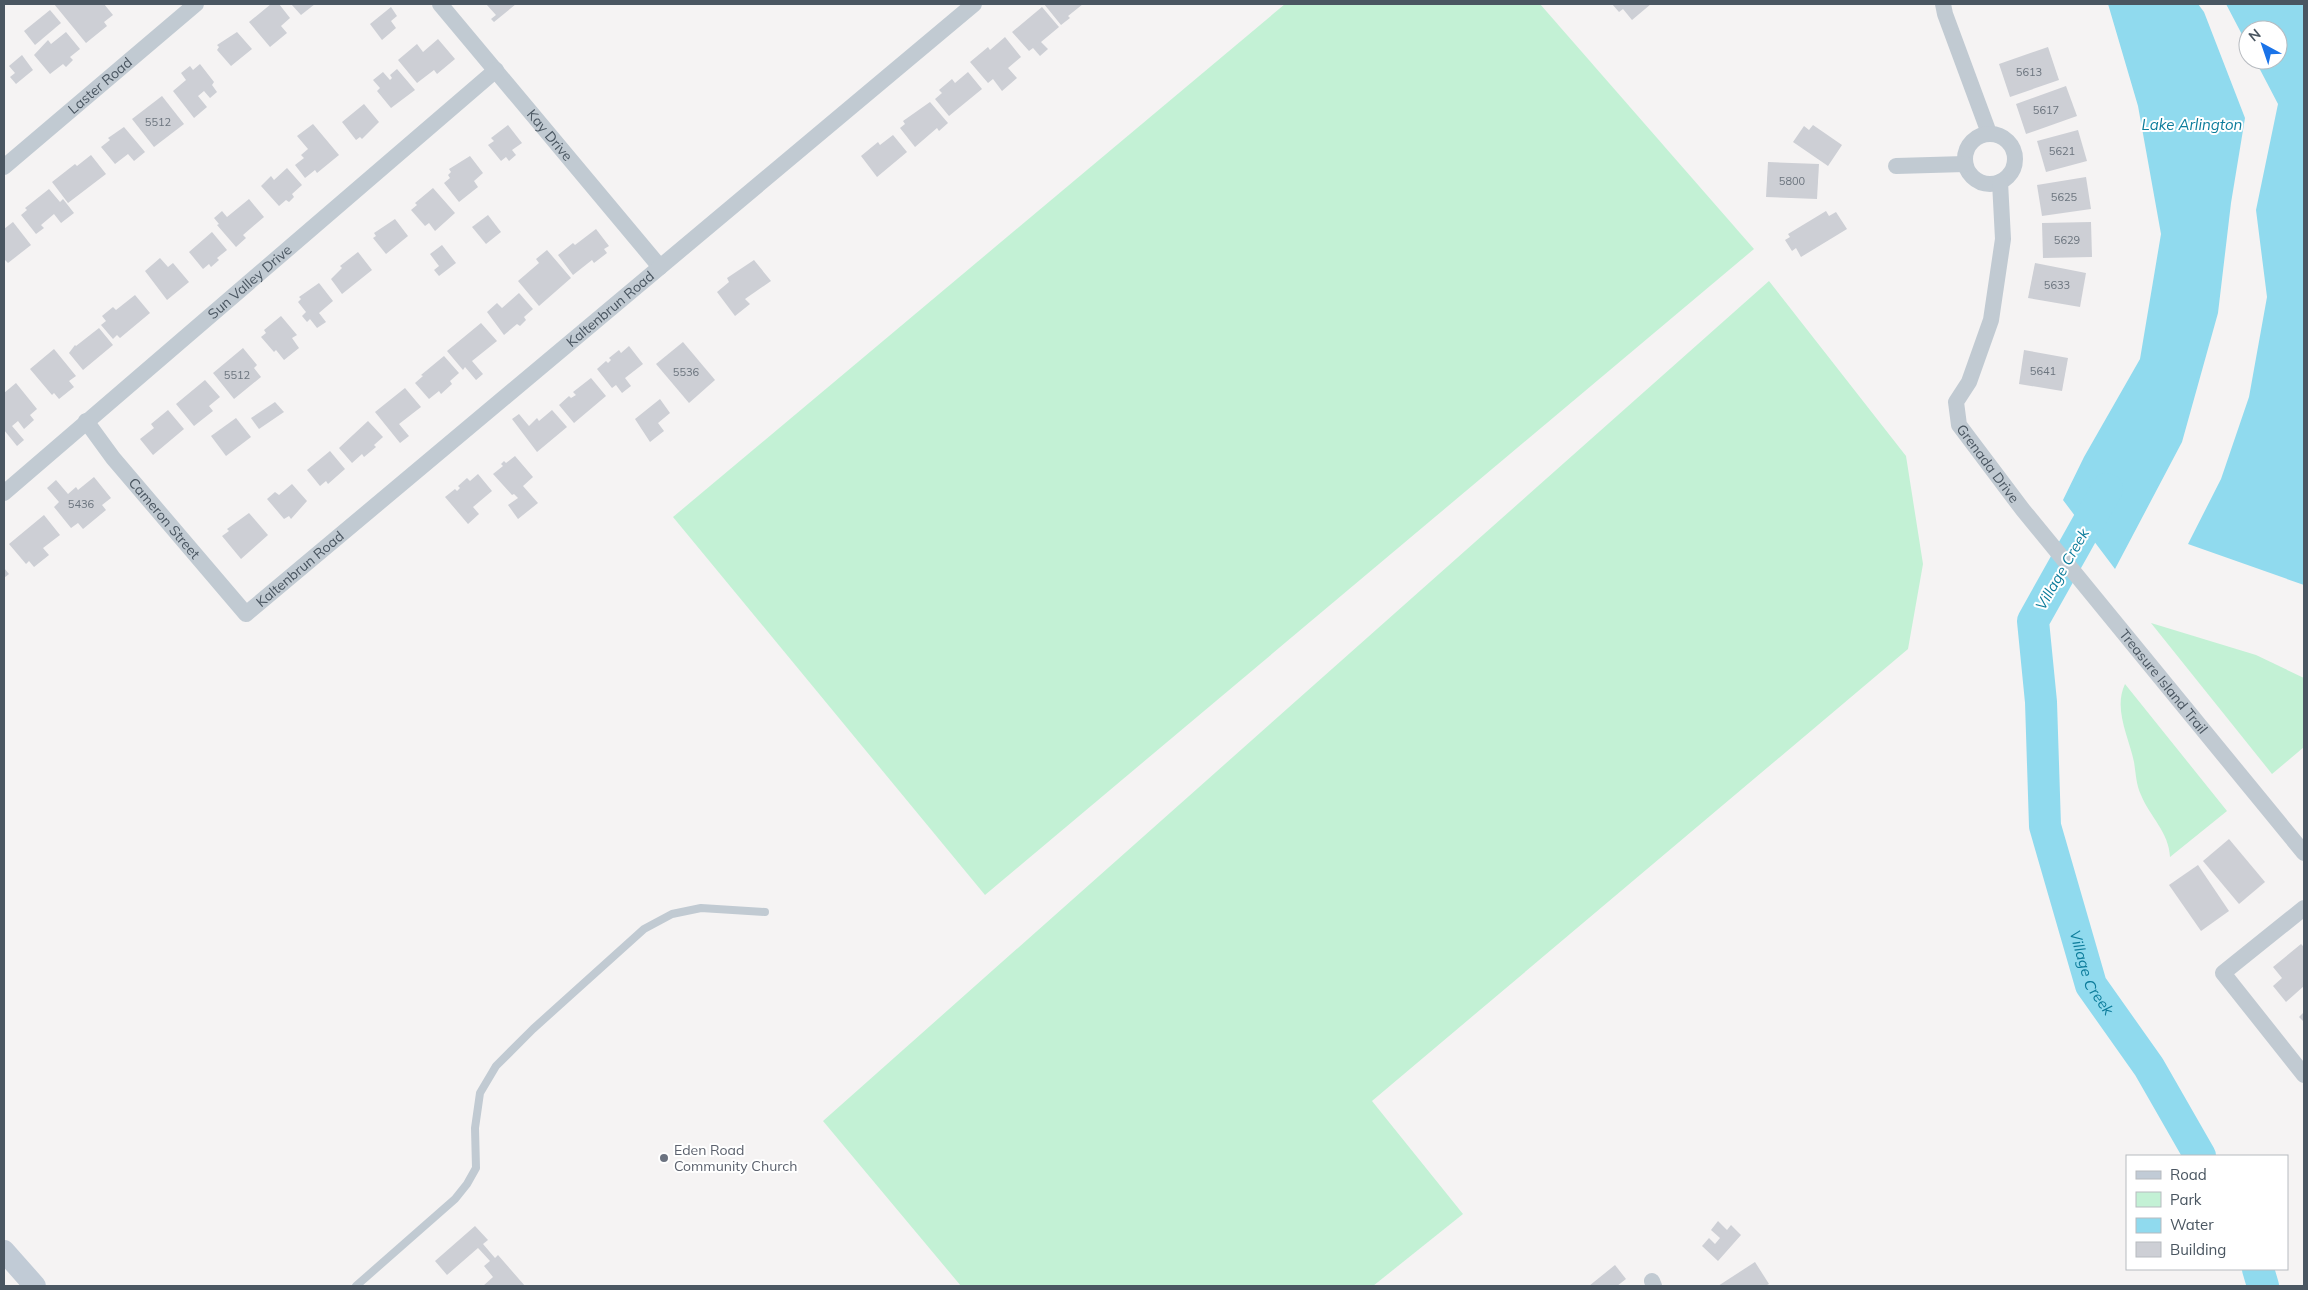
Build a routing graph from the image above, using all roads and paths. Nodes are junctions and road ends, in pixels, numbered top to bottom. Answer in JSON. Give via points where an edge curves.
{"nodes":[{"id":1,"x":196,"y":4,"type":"edge"},
{"id":2,"x":440,"y":4,"type":"edge"},
{"id":3,"x":974,"y":4,"type":"edge"},
{"id":4,"x":1943,"y":4,"type":"edge"},
{"id":5,"x":496,"y":70,"type":"junction"},
{"id":6,"x":1989,"y":133,"type":"junction"},
{"id":7,"x":1965,"y":164,"type":"junction"},
{"id":8,"x":1896,"y":166,"type":"dead end"},
{"id":9,"x":4,"y":167,"type":"edge"},
{"id":10,"x":2000,"y":182,"type":"junction"},
{"id":11,"x":660,"y":267,"type":"junction"},
{"id":12,"x":86,"y":421,"type":"junction"},
{"id":13,"x":4,"y":493,"type":"edge"},
{"id":14,"x":2024,"y":510,"type":"joint"},
{"id":15,"x":246,"y":614,"type":"joint"},
{"id":16,"x":2304,"y":853,"type":"edge"},
{"id":17,"x":2304,"y":908,"type":"edge"},
{"id":18,"x":765,"y":912,"type":"dead end"},
{"id":19,"x":2304,"y":1075,"type":"edge"},
{"id":20,"x":4,"y":1251,"type":"edge"},
{"id":21,"x":35,"y":1286,"type":"edge"},
{"id":22,"x":356,"y":1286,"type":"edge"}],
"edges":[{"from":1,"to":9,"type":"street","name":"Laster Road"},
{"from":2,"to":5,"type":"street","name":"Kay Drive"},
{"from":3,"to":11,"type":"street","name":"Kaltenbrun Road"},
{"from":4,"to":6,"type":"street"},
{"from":5,"to":11,"type":"street","name":"Kay Drive"},
{"from":5,"to":12,"type":"street","name":"Sun Valley Drive"},
{"from":6,"to":7,"type":"street","via":[[1970,143],[1965,153]]},
{"from":6,"to":10,"type":"street","via":[[2006,139],[2015,155],[2012,171]]},
{"from":7,"to":8,"type":"street"},
{"from":7,"to":10,"type":"street","via":[[1978,182]]},
{"from":10,"to":14,"type":"street","name":"Grenada Drive","via":[[2003,239],[1991,320],[1969,382],[1956,402],[1959,425]]},
{"from":11,"to":15,"type":"street","name":"Kaltenbrun Road"},
{"from":12,"to":13,"type":"street","name":"Sun Valley Drive"},
{"from":12,"to":15,"type":"street","name":"Cameron Street","via":[[113,458]]},
{"from":14,"to":16,"type":"street","name":"Treasure Island Trail"},
{"from":17,"to":19,"type":"street","via":[[2223,973]]},
{"from":18,"to":22,"type":"lane","via":[[701,908],[672,914],[644,929],[533,1029],[496,1066],[480,1093],[476,1168],[467,1184],[448,1205]]},
{"from":20,"to":21,"type":"main road"}]}
